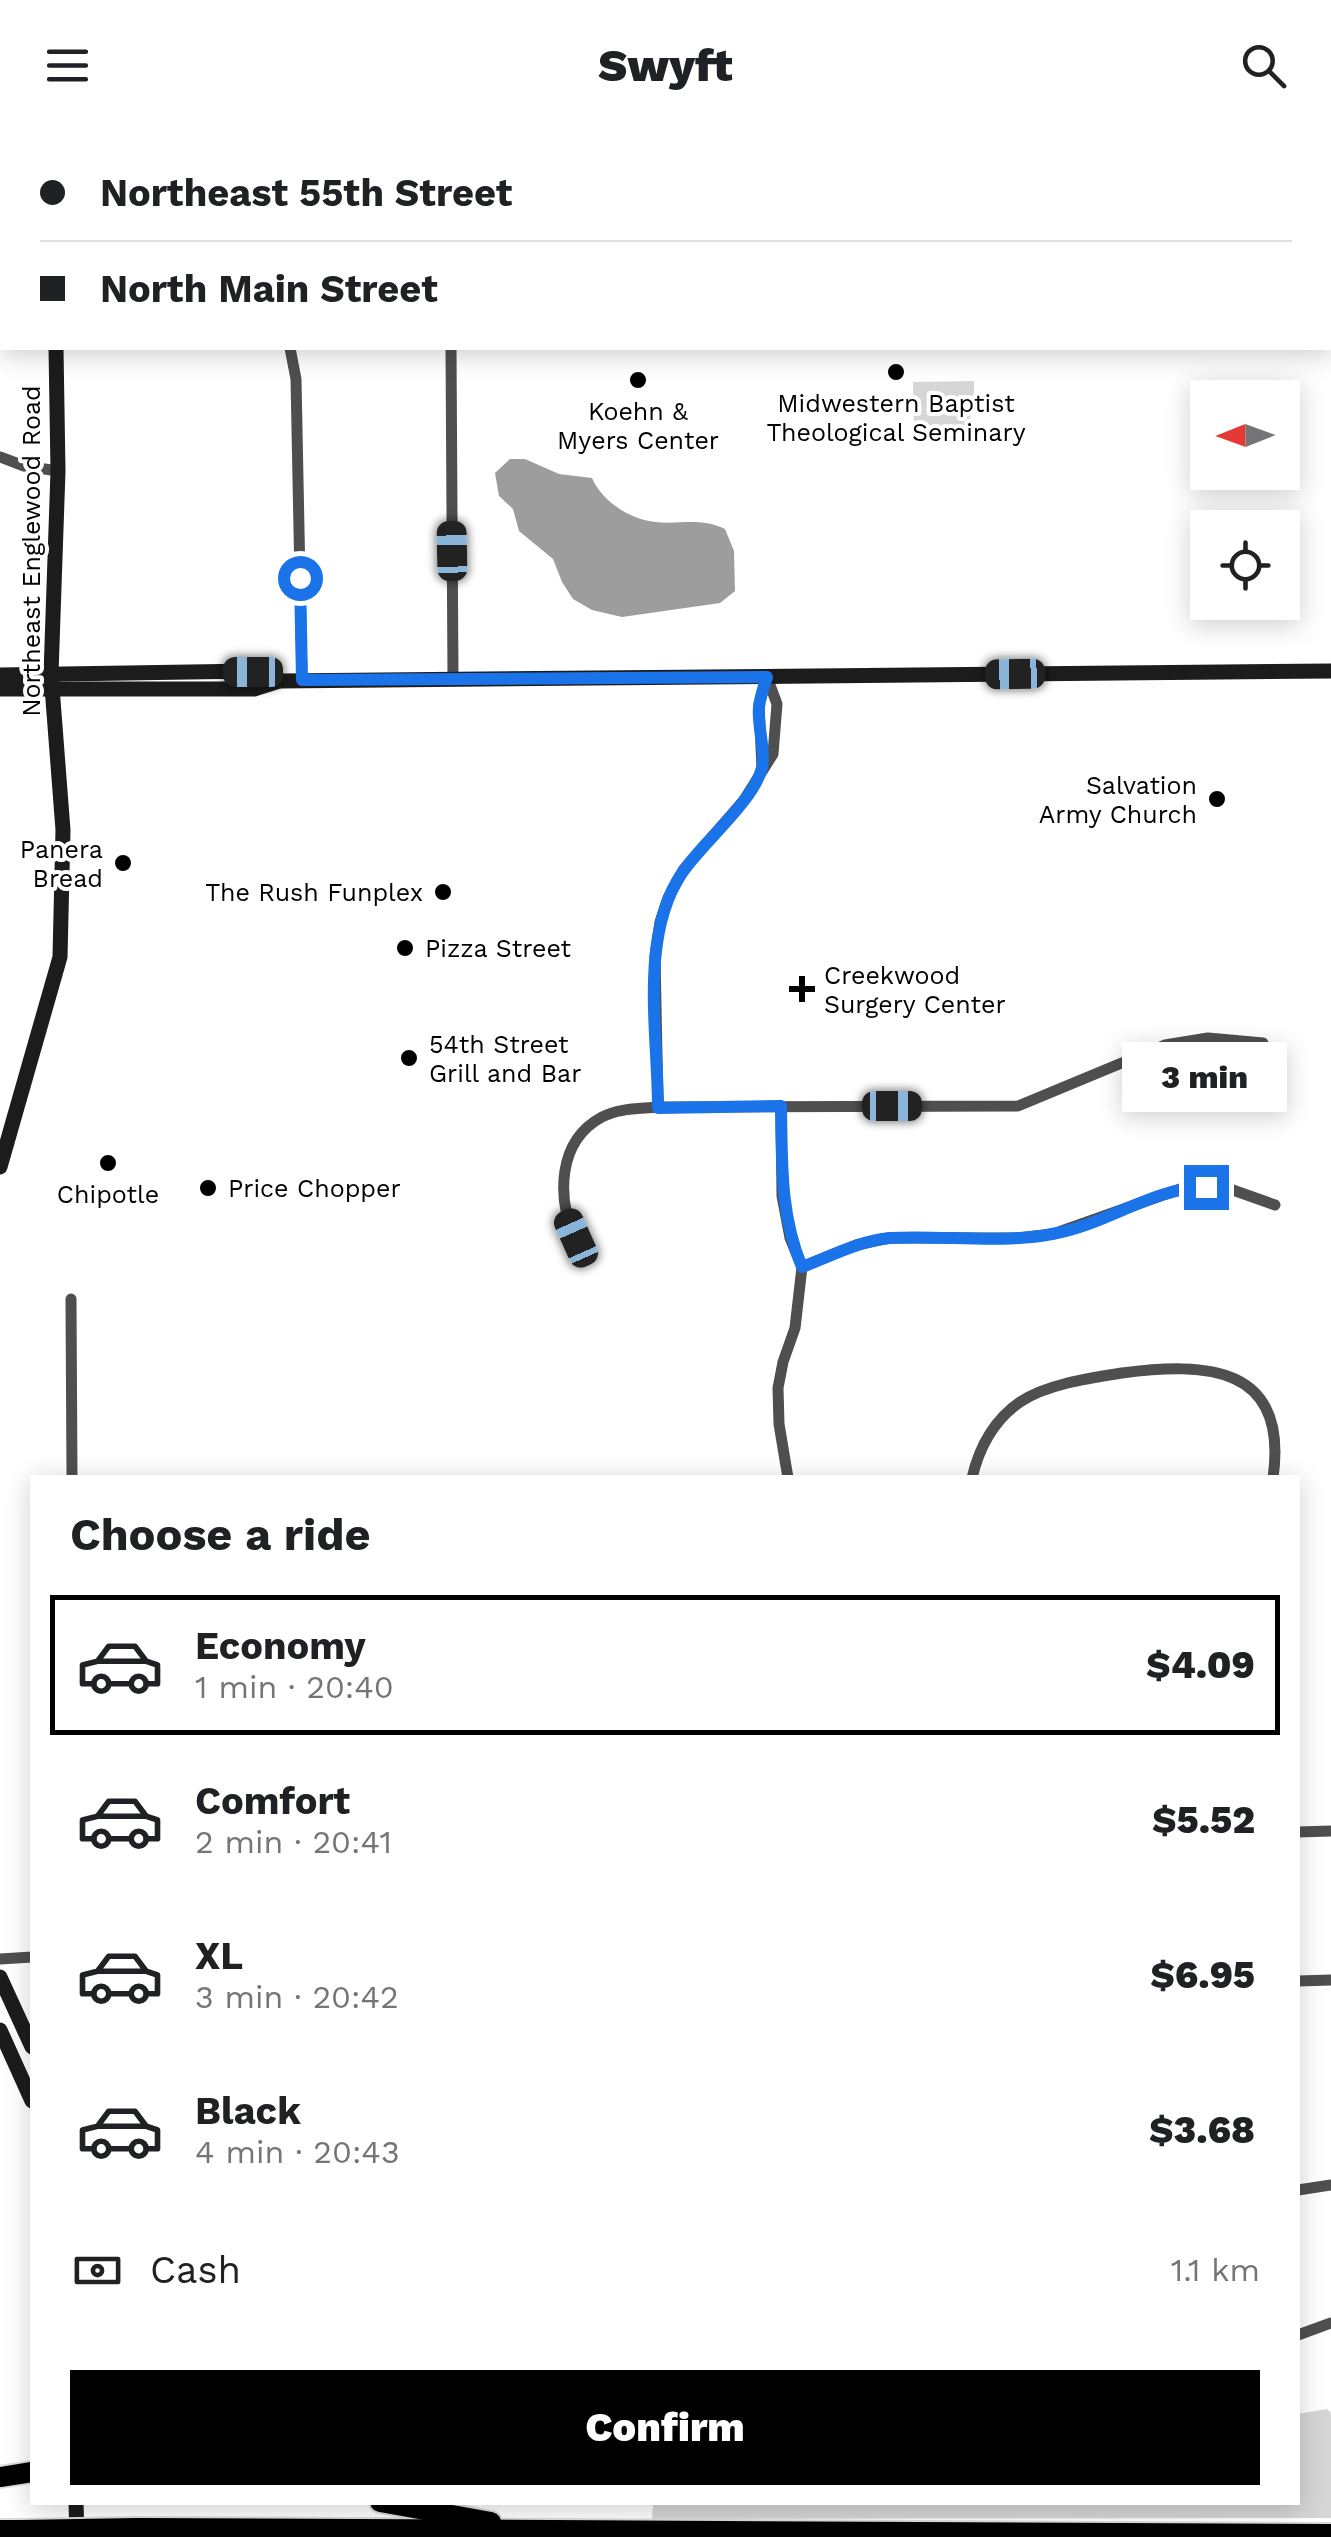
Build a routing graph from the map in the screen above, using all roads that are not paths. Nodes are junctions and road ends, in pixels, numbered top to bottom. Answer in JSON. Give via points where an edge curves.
{"nodes":[{"id":1,"x":56,"y":350,"type":"edge"},
{"id":2,"x":290,"y":350,"type":"edge"},
{"id":3,"x":451,"y":350,"type":"edge"},
{"id":4,"x":0,"y":457,"type":"edge"},
{"id":5,"x":58,"y":471,"type":"junction"},
{"id":6,"x":1331,"y":671,"type":"edge"},
{"id":7,"x":0,"y":675,"type":"edge"},
{"id":8,"x":767,"y":677,"type":"junction"},
{"id":9,"x":453,"y":679,"type":"junction"},
{"id":10,"x":302,"y":680,"type":"junction"},
{"id":11,"x":52,"y":682,"type":"junction"},
{"id":12,"x":0,"y":689,"type":"edge"},
{"id":13,"x":1264,"y":1042,"type":"dead end"},
{"id":14,"x":781,"y":1106,"type":"junction"},
{"id":15,"x":658,"y":1108,"type":"junction"},
{"id":16,"x":4,"y":1141,"type":"edge"},
{"id":17,"x":0,"y":1166,"type":"edge"},
{"id":18,"x":1275,"y":1206,"type":"dead end"},
{"id":19,"x":576,"y":1238,"type":"dead end"},
{"id":20,"x":802,"y":1267,"type":"junction"},
{"id":21,"x":70,"y":1299,"type":"dead end"},
{"id":22,"x":72,"y":1475,"type":"edge"},
{"id":23,"x":787,"y":1475,"type":"edge"},
{"id":24,"x":973,"y":1475,"type":"edge"},
{"id":25,"x":1273,"y":1475,"type":"edge"},
{"id":26,"x":1331,"y":1830,"type":"edge"},
{"id":27,"x":1300,"y":1832,"type":"edge"},
{"id":28,"x":30,"y":1958,"type":"edge"},
{"id":29,"x":0,"y":1959,"type":"edge"},
{"id":30,"x":0,"y":1976,"type":"edge"},
{"id":31,"x":1331,"y":1980,"type":"edge"},
{"id":32,"x":1300,"y":1981,"type":"edge"},
{"id":33,"x":0,"y":2030,"type":"edge"},
{"id":34,"x":30,"y":2043,"type":"edge"},
{"id":35,"x":30,"y":2097,"type":"edge"},
{"id":36,"x":1331,"y":2185,"type":"edge"},
{"id":37,"x":1300,"y":2190,"type":"edge"},
{"id":38,"x":1331,"y":2323,"type":"edge"},
{"id":39,"x":1300,"y":2334,"type":"edge"},
{"id":40,"x":30,"y":2472,"type":"edge"},
{"id":41,"x":0,"y":2477,"type":"edge"},
{"id":42,"x":76,"y":2505,"type":"edge"},
{"id":43,"x":399,"y":2505,"type":"edge"},
{"id":44,"x":10,"y":2530,"type":"edge"},
{"id":45,"x":532,"y":2531,"type":"junction"},
{"id":46,"x":1331,"y":2534,"type":"edge"},
{"id":47,"x":77,"y":2537,"type":"edge"}],
"edges":[{"from":1,"to":5,"type":"main road","name":"Northeast Englewood Road"},
{"from":2,"to":10,"type":"street"},
{"from":3,"to":9,"type":"street"},
{"from":4,"to":5,"type":"street"},
{"from":5,"to":11,"type":"main road","name":"Northeast Englewood Road"},
{"from":6,"to":8,"type":"main road"},
{"from":7,"to":11,"type":"main road"},
{"from":8,"to":9,"type":"main road"},
{"from":8,"to":15,"type":"street","via":[[776,704],[772,754],[744,800],[684,869],[660,922]]},
{"from":9,"to":10,"type":"main road"},
{"from":10,"to":11,"type":"main road","via":[[254,689]]},
{"from":11,"to":12,"type":"main road"},
{"from":11,"to":16,"type":"main road","name":"Northeast Englewood Road","via":[[63,830],[60,956]]},
{"from":13,"to":14,"type":"street","via":[[1208,1038],[1165,1045],[1018,1106]]},
{"from":14,"to":15,"type":"street"},
{"from":14,"to":20,"type":"street","via":[[782,1196]]},
{"from":15,"to":19,"type":"street","via":[[604,1116],[575,1144],[562,1193]]},
{"from":16,"to":17,"type":"main road","name":"Northeast Englewood Road"},
{"from":18,"to":20,"type":"street","via":[[1230,1189],[1183,1188],[1053,1234],[889,1238]]},
{"from":20,"to":23,"type":"street","via":[[796,1328],[778,1388]]},
{"from":21,"to":22,"type":"street"},
{"from":24,"to":25,"type":"street","via":[[988,1436],[1023,1400],[1105,1376],[1187,1369],[1224,1372],[1254,1392],[1271,1424]]},
{"from":26,"to":27,"type":"street"},
{"from":28,"to":29,"type":"street"},
{"from":30,"to":34,"type":"main road"},
{"from":31,"to":32,"type":"street"},
{"from":33,"to":35,"type":"main road"},
{"from":36,"to":37,"type":"street"},
{"from":38,"to":39,"type":"street"},
{"from":40,"to":41,"type":"highway"},
{"from":42,"to":47,"type":"main road"},
{"from":43,"to":45,"type":"highway"},
{"from":44,"to":45,"type":"highway","bridge":true},
{"from":45,"to":46,"type":"highway"}]}
